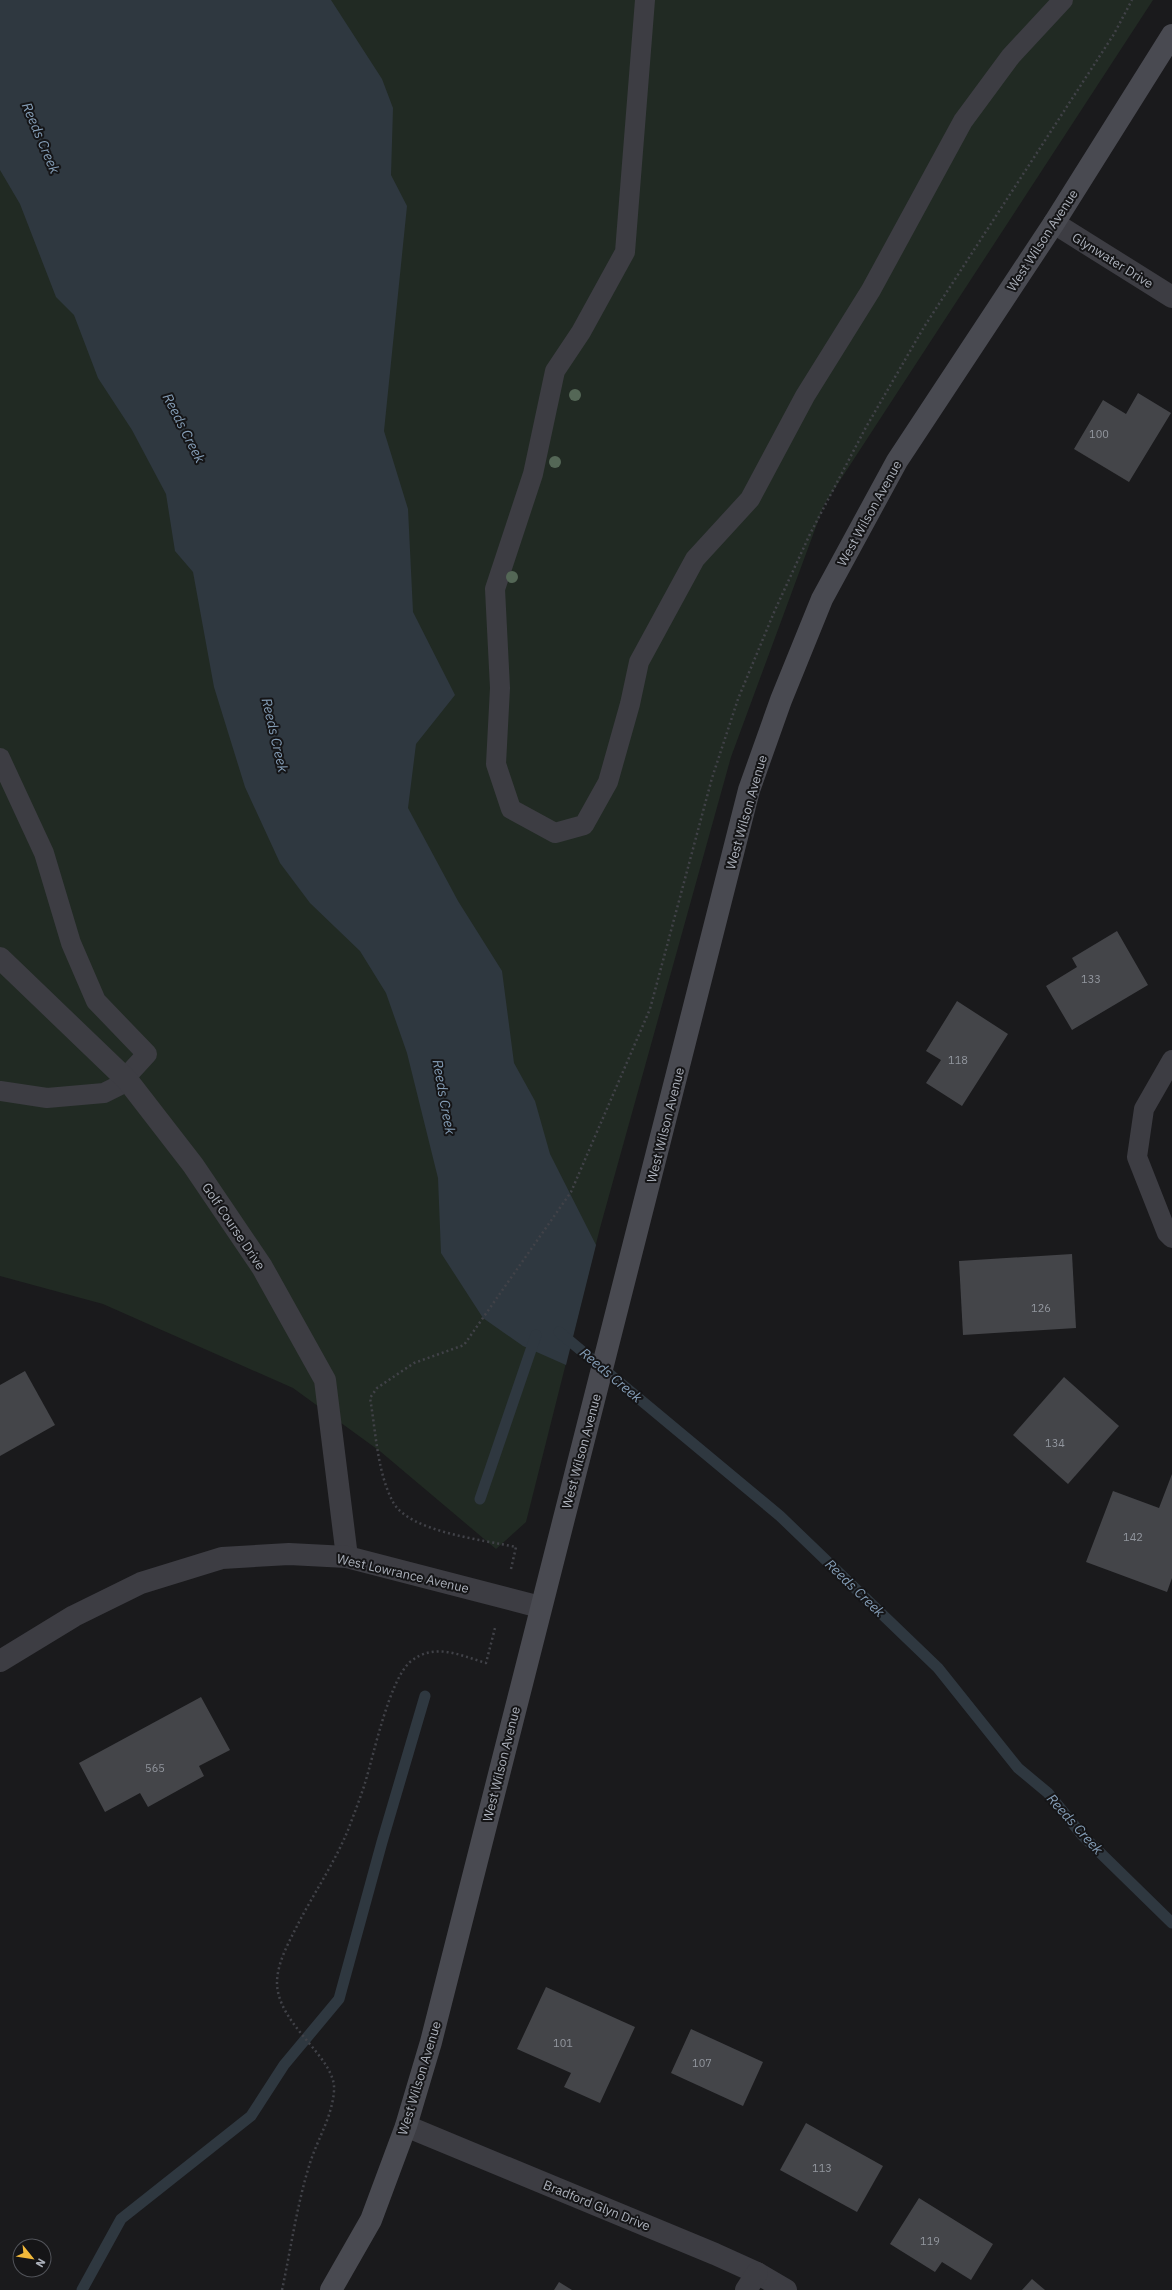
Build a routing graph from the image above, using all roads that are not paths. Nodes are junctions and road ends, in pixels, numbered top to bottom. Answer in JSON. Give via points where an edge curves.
{"nodes":[{"id":1,"x":645,"y":0,"type":"edge"},
{"id":2,"x":1062,"y":0,"type":"edge"},
{"id":3,"x":1172,"y":35,"type":"edge"},
{"id":4,"x":1054,"y":223,"type":"junction"},
{"id":5,"x":1172,"y":297,"type":"edge"},
{"id":6,"x":0,"y":758,"type":"edge"},
{"id":7,"x":0,"y":958,"type":"edge"},
{"id":8,"x":1172,"y":1060,"type":"edge"},
{"id":9,"x":127,"y":1079,"type":"junction"},
{"id":10,"x":0,"y":1091,"type":"edge"},
{"id":11,"x":1172,"y":1238,"type":"edge"},
{"id":12,"x":347,"y":1557,"type":"junction"},
{"id":13,"x":540,"y":1607,"type":"junction"},
{"id":14,"x":0,"y":1661,"type":"edge"},
{"id":15,"x":406,"y":2126,"type":"junction"},
{"id":16,"x":751,"y":2282,"type":"edge"},
{"id":17,"x":331,"y":2290,"type":"edge"},
{"id":18,"x":786,"y":2290,"type":"edge"}],
"edges":[{"from":1,"to":2,"type":"lane","via":[[625,252],[581,332],[555,371],[533,474],[495,589],[500,688],[496,764],[511,809],[555,833],[584,825],[608,782],[639,662],[695,559],[750,499],[805,396],[871,290],[963,121],[1011,56]]},
{"from":3,"to":4,"type":"street","name":"West Wilson Avenue"},
{"from":4,"to":5,"type":"street","name":"Glynwater Drive"},
{"from":4,"to":13,"type":"street","name":"West Wilson Avenue","via":[[897,461],[816,614],[781,700],[749,790]]},
{"from":6,"to":9,"type":"lane","via":[[44,853],[71,944],[96,1001],[147,1054]]},
{"from":7,"to":9,"type":"street","name":"Golf Course Drive"},
{"from":8,"to":11,"type":"lane","via":[[1144,1109],[1137,1157],[1167,1233]]},
{"from":9,"to":10,"type":"lane","via":[[104,1093],[47,1098]]},
{"from":9,"to":12,"type":"street","name":"Golf Course Drive","via":[[194,1165],[262,1267],[324,1380]]},
{"from":12,"to":13,"type":"street","name":"West Lowrance Avenue"},
{"from":12,"to":14,"type":"street","name":"West Lowrance Avenue","via":[[289,1554],[215,1560],[141,1583],[74,1616]]},
{"from":13,"to":15,"type":"street","name":"West Wilson Avenue","via":[[431,2042]]},
{"from":15,"to":16,"type":"street","name":"Bradford Glyn Drive","via":[[715,2254]]},
{"from":15,"to":17,"type":"street","name":"West Wilson Avenue","via":[[371,2220]]},
{"from":16,"to":18,"type":"street","name":"Bradford Glyn Drive"}]}
